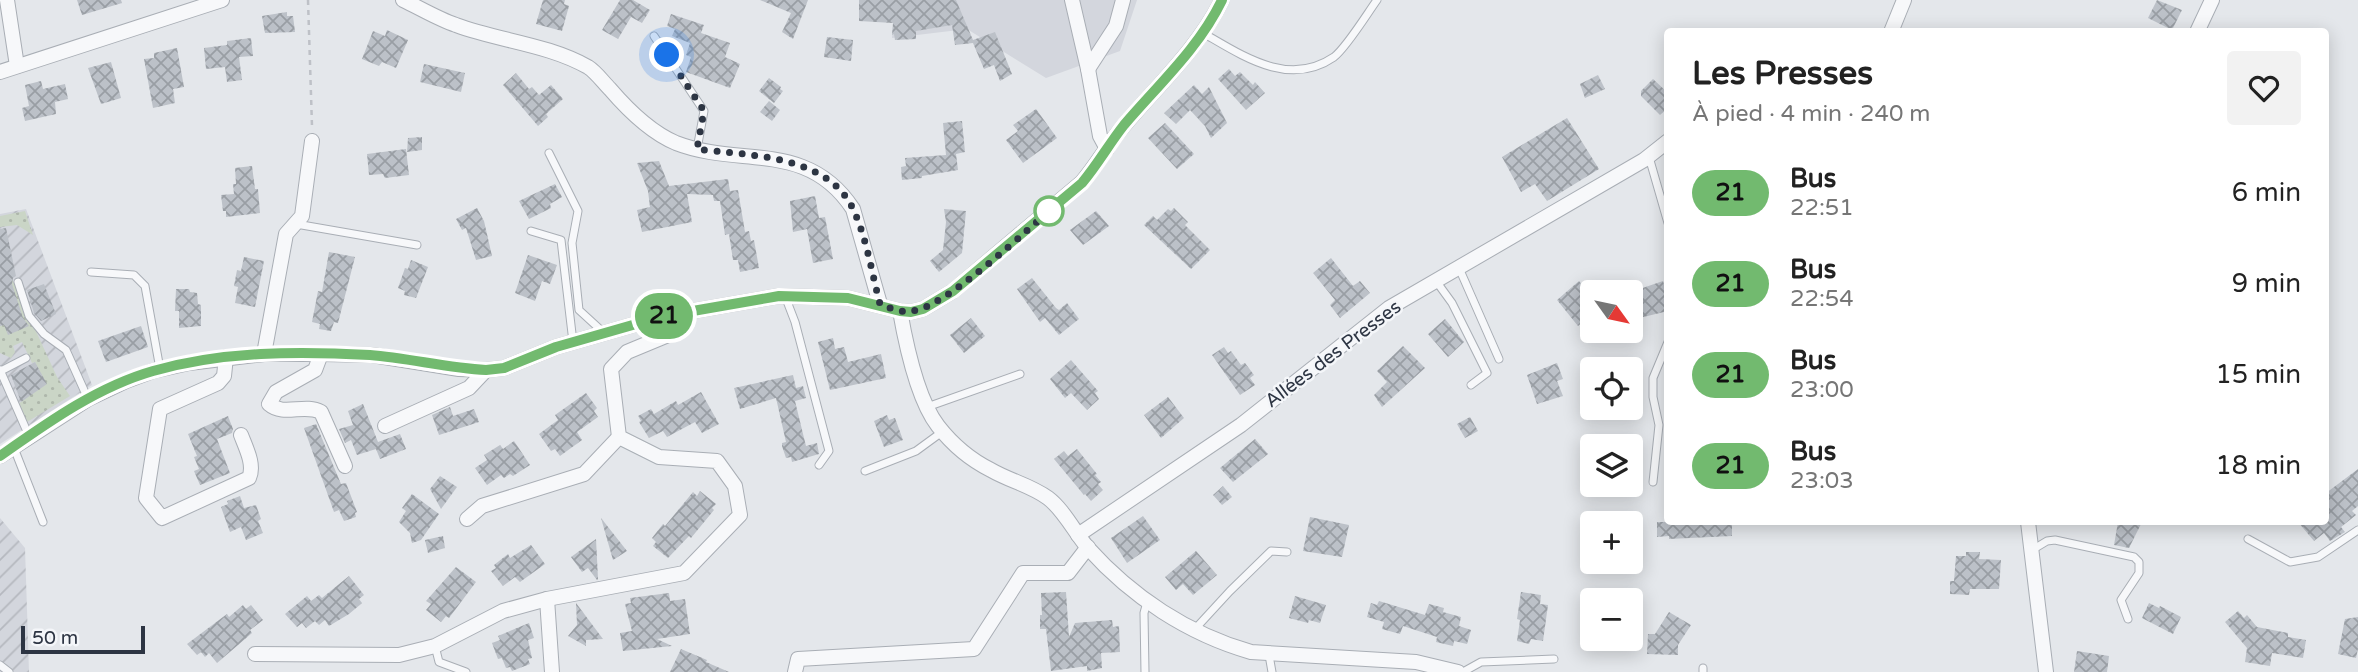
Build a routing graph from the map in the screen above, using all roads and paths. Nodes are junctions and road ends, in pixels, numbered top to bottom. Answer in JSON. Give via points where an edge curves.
{"nodes":[{"id":1,"x":7,"y":0,"type":"edge"},
{"id":2,"x":222,"y":0,"type":"edge"},
{"id":3,"x":308,"y":0,"type":"edge"},
{"id":4,"x":403,"y":0,"type":"edge"},
{"id":5,"x":1072,"y":0,"type":"edge"},
{"id":6,"x":1123,"y":0,"type":"edge"},
{"id":7,"x":1222,"y":0,"type":"edge"},
{"id":8,"x":1377,"y":0,"type":"edge"},
{"id":9,"x":1905,"y":0,"type":"edge"},
{"id":10,"x":2212,"y":0,"type":"edge"},
{"id":11,"x":1893,"y":28,"type":"edge"},
{"id":12,"x":2199,"y":28,"type":"edge"},
{"id":13,"x":1203,"y":33,"type":"junction"},
{"id":14,"x":654,"y":36,"type":"dead end"},
{"id":15,"x":17,"y":66,"type":"junction"},
{"id":16,"x":1088,"y":69,"type":"junction"},
{"id":17,"x":0,"y":72,"type":"edge"},
{"id":18,"x":312,"y":141,"type":"joint"},
{"id":19,"x":1664,"y":144,"type":"edge"},
{"id":20,"x":697,"y":149,"type":"junction"},
{"id":21,"x":1107,"y":149,"type":"junction"},
{"id":22,"x":549,"y":153,"type":"dead end"},
{"id":23,"x":1649,"y":156,"type":"junction"},
{"id":24,"x":1664,"y":209,"type":"edge"},
{"id":25,"x":295,"y":224,"type":"junction"},
{"id":26,"x":531,"y":231,"type":"dead end"},
{"id":27,"x":417,"y":245,"type":"dead end"},
{"id":28,"x":1458,"y":268,"type":"junction"},
{"id":29,"x":91,"y":272,"type":"dead end"},
{"id":30,"x":1436,"y":281,"type":"junction"},
{"id":31,"x":18,"y":282,"type":"dead end"},
{"id":32,"x":785,"y":296,"type":"junction"},
{"id":33,"x":880,"y":304,"type":"junction"},
{"id":34,"x":900,"y":311,"type":"junction"},
{"id":35,"x":664,"y":316,"type":"junction"},
{"id":36,"x":603,"y":332,"type":"junction"},
{"id":37,"x":573,"y":342,"type":"junction"},
{"id":38,"x":264,"y":354,"type":"junction"},
{"id":39,"x":321,"y":354,"type":"junction"},
{"id":40,"x":1664,"y":354,"type":"edge"},
{"id":41,"x":226,"y":357,"type":"junction"},
{"id":42,"x":26,"y":358,"type":"dead end"},
{"id":43,"x":1499,"y":359,"type":"dead end"},
{"id":44,"x":160,"y":370,"type":"junction"},
{"id":45,"x":486,"y":370,"type":"junction"},
{"id":46,"x":0,"y":371,"type":"edge"},
{"id":47,"x":1020,"y":374,"type":"dead end"},
{"id":48,"x":1471,"y":385,"type":"dead end"},
{"id":49,"x":88,"y":400,"type":"junction"},
{"id":50,"x":928,"y":407,"type":"junction"},
{"id":51,"x":385,"y":426,"type":"dead end"},
{"id":52,"x":943,"y":432,"type":"junction"},
{"id":53,"x":241,"y":435,"type":"dead end"},
{"id":54,"x":29,"y":436,"type":"junction"},
{"id":55,"x":620,"y":437,"type":"junction"},
{"id":56,"x":13,"y":447,"type":"junction"},
{"id":57,"x":0,"y":456,"type":"edge"},
{"id":58,"x":819,"y":465,"type":"dead end"},
{"id":59,"x":345,"y":466,"type":"dead end"},
{"id":60,"x":865,"y":471,"type":"dead end"},
{"id":61,"x":1653,"y":482,"type":"dead end"},
{"id":62,"x":467,"y":519,"type":"dead end"},
{"id":63,"x":43,"y":522,"type":"dead end"},
{"id":64,"x":2028,"y":525,"type":"edge"},
{"id":65,"x":2358,"y":530,"type":"edge"},
{"id":66,"x":1078,"y":535,"type":"junction"},
{"id":67,"x":2248,"y":539,"type":"dead end"},
{"id":68,"x":1088,"y":547,"type":"junction"},
{"id":69,"x":2032,"y":550,"type":"junction"},
{"id":70,"x":1287,"y":552,"type":"dead end"},
{"id":71,"x":547,"y":599,"type":"junction"},
{"id":72,"x":1147,"y":602,"type":"junction"},
{"id":73,"x":2128,"y":619,"type":"dead end"},
{"id":74,"x":1195,"y":629,"type":"junction"},
{"id":75,"x":435,"y":646,"type":"junction"},
{"id":76,"x":255,"y":654,"type":"dead end"},
{"id":77,"x":1269,"y":655,"type":"junction"},
{"id":78,"x":1554,"y":659,"type":"dead end"},
{"id":79,"x":0,"y":664,"type":"edge"},
{"id":80,"x":1436,"y":669,"type":"edge"},
{"id":81,"x":9,"y":672,"type":"edge"},
{"id":82,"x":466,"y":672,"type":"edge"},
{"id":83,"x":552,"y":672,"type":"edge"},
{"id":84,"x":795,"y":672,"type":"edge"},
{"id":85,"x":1145,"y":672,"type":"edge"},
{"id":86,"x":1272,"y":672,"type":"edge"},
{"id":87,"x":1458,"y":672,"type":"edge"},
{"id":88,"x":1463,"y":672,"type":"edge"},
{"id":89,"x":2046,"y":672,"type":"edge"}],
"edges":[{"from":1,"to":15,"type":"street"},
{"from":2,"to":15,"type":"street"},
{"from":3,"to":18,"type":"path"},
{"from":4,"to":20,"type":"street","via":[[456,26],[533,46],[592,69],[629,111],[653,130]]},
{"from":5,"to":16,"type":"street"},
{"from":6,"to":16,"type":"street","via":[[1116,26]]},
{"from":7,"to":13,"type":"street"},
{"from":8,"to":13,"type":"lane","via":[[1335,56],[1310,69],[1291,71],[1253,62]]},
{"from":9,"to":11,"type":"street"},
{"from":10,"to":12,"type":"street"},
{"from":13,"to":21,"type":"street"},
{"from":14,"to":20,"type":"lane","via":[[704,111]]},
{"from":15,"to":17,"type":"street"},
{"from":16,"to":21,"type":"street","via":[[1100,136]]},
{"from":18,"to":25,"type":"street","via":[[302,216]]},
{"from":19,"to":23,"type":"street","name":"Allées des Presses"},
{"from":20,"to":33,"type":"street","via":[[789,162],[835,186],[853,209]]},
{"from":21,"to":34,"type":"street","via":[[1082,183],[953,291],[923,309]]},
{"from":22,"to":36,"type":"lane","via":[[578,211],[572,243],[579,310]]},
{"from":23,"to":24,"type":"lane"},
{"from":23,"to":28,"type":"street","name":"Allées des Presses"},
{"from":25,"to":27,"type":"lane"},
{"from":25,"to":38,"type":"street","via":[[286,234]]},
{"from":26,"to":37,"type":"lane","via":[[561,240]]},
{"from":28,"to":30,"type":"street","name":"Allées des Presses"},
{"from":28,"to":43,"type":"lane"},
{"from":29,"to":44,"type":"lane","via":[[134,275],[145,286]]},
{"from":30,"to":48,"type":"lane","via":[[1487,373]]},
{"from":30,"to":66,"type":"street","name":"Allées des Presses","via":[[1389,308],[1241,425]]},
{"from":31,"to":49,"type":"lane","via":[[29,317],[66,350]]},
{"from":32,"to":33,"type":"street"},
{"from":32,"to":35,"type":"street"},
{"from":32,"to":58,"type":"lane","via":[[829,451]]},
{"from":33,"to":34,"type":"street"},
{"from":34,"to":50,"type":"street"},
{"from":35,"to":36,"type":"street"},
{"from":35,"to":55,"type":"street","via":[[668,335],[627,352],[611,369]]},
{"from":36,"to":37,"type":"street"},
{"from":37,"to":45,"type":"street","via":[[504,368]]},
{"from":38,"to":39,"type":"street"},
{"from":38,"to":41,"type":"street"},
{"from":39,"to":45,"type":"street","via":[[372,355]]},
{"from":39,"to":59,"type":"street","via":[[316,370],[276,392],[269,404],[283,411],[313,408],[321,412]]},
{"from":40,"to":61,"type":"lane","via":[[1653,378],[1659,425]]},
{"from":41,"to":44,"type":"street"},
{"from":41,"to":53,"type":"street","via":[[224,376],[218,383],[160,409],[146,498],[162,518],[249,478],[251,464]]},
{"from":42,"to":46,"type":"lane"},
{"from":44,"to":49,"type":"street"},
{"from":45,"to":51,"type":"street","via":[[469,388]]},
{"from":46,"to":54,"type":"lane"},
{"from":47,"to":50,"type":"lane"},
{"from":49,"to":54,"type":"street"},
{"from":50,"to":52,"type":"street"},
{"from":52,"to":60,"type":"lane","via":[[916,451]]},
{"from":52,"to":66,"type":"street","via":[[969,457],[1050,499]]},
{"from":54,"to":56,"type":"street"},
{"from":55,"to":62,"type":"street","via":[[584,474],[482,506]]},
{"from":55,"to":71,"type":"street","via":[[659,457],[716,461],[735,486],[740,514],[684,573]]},
{"from":56,"to":57,"type":"street"},
{"from":56,"to":63,"type":"lane"},
{"from":64,"to":69,"type":"street"},
{"from":65,"to":67,"type":"lane","via":[[2318,557],[2290,562]]},
{"from":66,"to":68,"type":"street"},
{"from":68,"to":72,"type":"street"},
{"from":68,"to":84,"type":"street","via":[[1068,573],[1023,573],[974,649],[798,659]]},
{"from":69,"to":73,"type":"lane","via":[[2055,540],[2134,556],[2139,573],[2121,600]]},
{"from":69,"to":89,"type":"street"},
{"from":70,"to":74,"type":"lane","via":[[1271,551]]},
{"from":71,"to":75,"type":"street","via":[[503,611]]},
{"from":71,"to":83,"type":"street"},
{"from":72,"to":74,"type":"street"},
{"from":72,"to":85,"type":"lane"},
{"from":74,"to":77,"type":"street","via":[[1233,647]]},
{"from":75,"to":76,"type":"street","via":[[399,655]]},
{"from":75,"to":82,"type":"lane","via":[[439,662]]},
{"from":77,"to":80,"type":"street","via":[[1416,662]]},
{"from":77,"to":86,"type":"lane"},
{"from":78,"to":88,"type":"lane","via":[[1481,662]]},
{"from":79,"to":81,"type":"lane"},
{"from":80,"to":87,"type":"street"}]}
